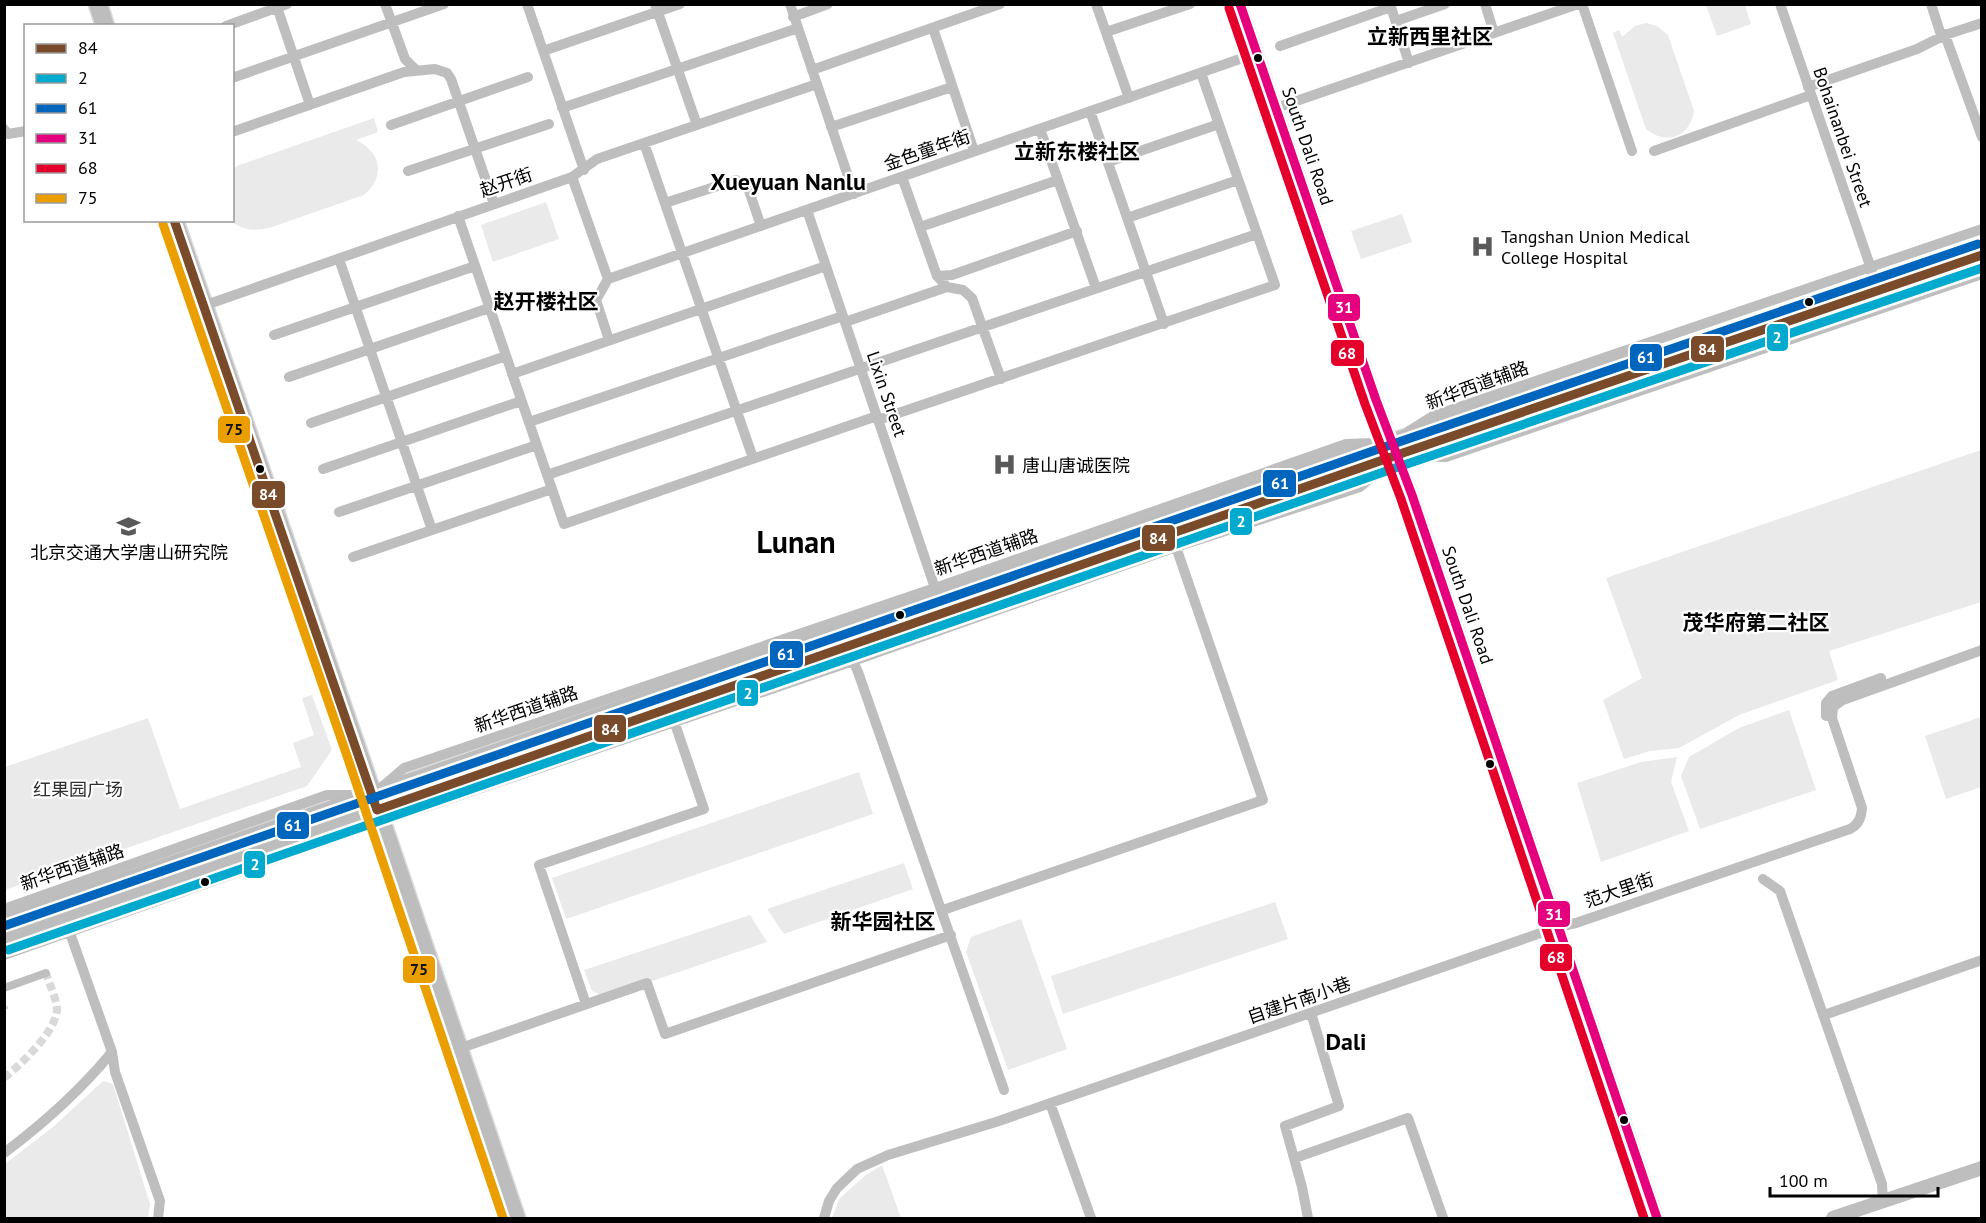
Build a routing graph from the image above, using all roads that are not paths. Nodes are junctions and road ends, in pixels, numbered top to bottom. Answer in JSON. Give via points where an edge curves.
{"nodes":[{"id":1,"x":98,"y":4,"type":"edge"},
{"id":2,"x":385,"y":4,"type":"edge"},
{"id":3,"x":444,"y":4,"type":"edge"},
{"id":4,"x":527,"y":4,"type":"edge"},
{"id":5,"x":680,"y":4,"type":"edge"},
{"id":6,"x":789,"y":4,"type":"edge"},
{"id":7,"x":828,"y":4,"type":"edge"},
{"id":8,"x":1000,"y":4,"type":"edge"},
{"id":9,"x":1096,"y":4,"type":"edge"},
{"id":10,"x":1190,"y":4,"type":"edge"},
{"id":11,"x":1240,"y":4,"type":"edge"},
{"id":12,"x":1445,"y":4,"type":"edge"},
{"id":13,"x":1485,"y":4,"type":"edge"},
{"id":14,"x":1580,"y":4,"type":"edge"},
{"id":15,"x":1779,"y":4,"type":"edge"},
{"id":16,"x":1931,"y":4,"type":"edge"},
{"id":17,"x":280,"y":6,"type":"edge"},
{"id":18,"x":1391,"y":6,"type":"edge"},
{"id":19,"x":657,"y":8,"type":"edge"},
{"id":20,"x":972,"y":9,"type":"edge"},
{"id":21,"x":794,"y":17,"type":"junction"},
{"id":22,"x":1396,"y":21,"type":"junction"},
{"id":23,"x":392,"y":23,"type":"junction"},
{"id":24,"x":1982,"y":23,"type":"edge"},
{"id":25,"x":104,"y":24,"type":"edge"},
{"id":26,"x":231,"y":24,"type":"edge"},
{"id":27,"x":798,"y":28,"type":"junction"},
{"id":28,"x":933,"y":28,"type":"junction"},
{"id":29,"x":1106,"y":32,"type":"junction"},
{"id":30,"x":1494,"y":33,"type":"junction"},
{"id":31,"x":1945,"y":35,"type":"junction"},
{"id":32,"x":1280,"y":46,"type":"dead end"},
{"id":33,"x":543,"y":51,"type":"junction"},
{"id":34,"x":1257,"y":53,"type":"junction"},
{"id":35,"x":293,"y":57,"type":"junction"},
{"id":36,"x":1409,"y":63,"type":"junction"},
{"id":37,"x":678,"y":69,"type":"junction"},
{"id":38,"x":416,"y":70,"type":"junction"},
{"id":39,"x":812,"y":70,"type":"junction"},
{"id":40,"x":1201,"y":73,"type":"junction"},
{"id":41,"x":234,"y":77,"type":"edge"},
{"id":42,"x":528,"y":77,"type":"dead end"},
{"id":43,"x":817,"y":84,"type":"junction"},
{"id":44,"x":952,"y":87,"type":"junction"},
{"id":45,"x":1810,"y":91,"type":"junction"},
{"id":46,"x":1129,"y":98,"type":"junction"},
{"id":47,"x":458,"y":101,"type":"junction"},
{"id":48,"x":310,"y":105,"type":"junction"},
{"id":49,"x":562,"y":108,"type":"junction"},
{"id":50,"x":1276,"y":108,"type":"junction"},
{"id":51,"x":1090,"y":111,"type":"junction"},
{"id":52,"x":549,"y":124,"type":"dead end"},
{"id":53,"x":1219,"y":124,"type":"junction"},
{"id":54,"x":391,"y":125,"type":"dead end"},
{"id":55,"x":697,"y":125,"type":"junction"},
{"id":56,"x":831,"y":127,"type":"junction"},
{"id":57,"x":4,"y":129,"type":"edge"},
{"id":58,"x":1040,"y":129,"type":"junction"},
{"id":59,"x":24,"y":131,"type":"edge"},
{"id":60,"x":234,"y":131,"type":"edge"},
{"id":61,"x":1982,"y":137,"type":"edge"},
{"id":62,"x":644,"y":143,"type":"junction"},
{"id":63,"x":475,"y":149,"type":"junction"},
{"id":64,"x":974,"y":151,"type":"junction"},
{"id":65,"x":1632,"y":151,"type":"dead end"},
{"id":66,"x":1654,"y":151,"type":"dead end"},
{"id":67,"x":1108,"y":162,"type":"junction"},
{"id":68,"x":584,"y":170,"type":"junction"},
{"id":69,"x":408,"y":171,"type":"dead end"},
{"id":70,"x":572,"y":177,"type":"junction"},
{"id":71,"x":902,"y":177,"type":"junction"},
{"id":72,"x":1058,"y":180,"type":"junction"},
{"id":73,"x":1238,"y":180,"type":"junction"},
{"id":74,"x":854,"y":194,"type":"junction"},
{"id":75,"x":665,"y":203,"type":"junction"},
{"id":76,"x":494,"y":204,"type":"junction"},
{"id":77,"x":807,"y":210,"type":"junction"},
{"id":78,"x":458,"y":216,"type":"junction"},
{"id":79,"x":1127,"y":218,"type":"junction"},
{"id":80,"x":175,"y":222,"type":"edge"},
{"id":81,"x":761,"y":226,"type":"junction"},
{"id":82,"x":920,"y":227,"type":"junction"},
{"id":83,"x":1982,"y":229,"type":"edge"},
{"id":84,"x":1077,"y":231,"type":"junction"},
{"id":85,"x":1257,"y":234,"type":"junction"},
{"id":86,"x":1982,"y":243,"type":"edge"},
{"id":87,"x":682,"y":253,"type":"junction"},
{"id":88,"x":1982,"y":255,"type":"edge"},
{"id":89,"x":339,"y":259,"type":"junction"},
{"id":90,"x":475,"y":266,"type":"junction"},
{"id":91,"x":826,"y":266,"type":"junction"},
{"id":92,"x":1146,"y":272,"type":"junction"},
{"id":93,"x":1873,"y":274,"type":"junction"},
{"id":94,"x":1982,"y":274,"type":"edge"},
{"id":95,"x":937,"y":276,"type":"junction"},
{"id":96,"x":608,"y":279,"type":"junction"},
{"id":97,"x":947,"y":287,"type":"junction"},
{"id":98,"x":1096,"y":288,"type":"junction"},
{"id":99,"x":203,"y":306,"type":"junction"},
{"id":100,"x":356,"y":307,"type":"junction"},
{"id":101,"x":489,"y":308,"type":"junction"},
{"id":102,"x":701,"y":309,"type":"junction"},
{"id":103,"x":844,"y":319,"type":"junction"},
{"id":104,"x":1164,"y":324,"type":"junction"},
{"id":105,"x":982,"y":327,"type":"junction"},
{"id":106,"x":274,"y":335,"type":"dead end"},
{"id":107,"x":609,"y":340,"type":"junction"},
{"id":108,"x":370,"y":349,"type":"junction"},
{"id":109,"x":506,"y":356,"type":"junction"},
{"id":110,"x":718,"y":358,"type":"junction"},
{"id":111,"x":861,"y":369,"type":"junction"},
{"id":112,"x":512,"y":374,"type":"junction"},
{"id":113,"x":289,"y":377,"type":"dead end"},
{"id":114,"x":1001,"y":379,"type":"junction"},
{"id":115,"x":387,"y":397,"type":"junction"},
{"id":116,"x":521,"y":401,"type":"junction"},
{"id":117,"x":736,"y":410,"type":"junction"},
{"id":118,"x":877,"y":418,"type":"junction"},
{"id":119,"x":529,"y":422,"type":"junction"},
{"id":120,"x":311,"y":423,"type":"dead end"},
{"id":121,"x":402,"y":442,"type":"junction"},
{"id":122,"x":537,"y":445,"type":"junction"},
{"id":123,"x":1394,"y":449,"type":"junction"},
{"id":124,"x":753,"y":458,"type":"junction"},
{"id":125,"x":323,"y":469,"type":"dead end"},
{"id":126,"x":547,"y":475,"type":"junction"},
{"id":127,"x":417,"y":486,"type":"junction"},
{"id":128,"x":552,"y":489,"type":"junction"},
{"id":129,"x":339,"y":512,"type":"dead end"},
{"id":130,"x":432,"y":530,"type":"junction"},
{"id":131,"x":1176,"y":547,"type":"junction"},
{"id":132,"x":353,"y":557,"type":"dead end"},
{"id":133,"x":935,"y":588,"type":"junction"},
{"id":134,"x":1982,"y":643,"type":"edge"},
{"id":135,"x":1982,"y":650,"type":"edge"},
{"id":136,"x":853,"y":661,"type":"junction"},
{"id":137,"x":672,"y":715,"type":"junction"},
{"id":138,"x":374,"y":803,"type":"junction"},
{"id":139,"x":1763,"y":879,"type":"dead end"},
{"id":140,"x":4,"y":909,"type":"edge"},
{"id":141,"x":942,"y":910,"type":"junction"},
{"id":142,"x":4,"y":923,"type":"edge"},
{"id":143,"x":1558,"y":927,"type":"junction"},
{"id":144,"x":70,"y":933,"type":"junction"},
{"id":145,"x":951,"y":935,"type":"junction"},
{"id":146,"x":4,"y":939,"type":"edge"},
{"id":147,"x":4,"y":955,"type":"edge"},
{"id":148,"x":1982,"y":960,"type":"edge"},
{"id":149,"x":46,"y":973,"type":"dead end"},
{"id":150,"x":4,"y":987,"type":"edge"},
{"id":151,"x":586,"y":1004,"type":"junction"},
{"id":152,"x":1311,"y":1013,"type":"junction"},
{"id":153,"x":1824,"y":1015,"type":"junction"},
{"id":154,"x":458,"y":1049,"type":"junction"},
{"id":155,"x":112,"y":1052,"type":"junction"},
{"id":156,"x":1004,"y":1090,"type":"dead end"},
{"id":157,"x":1050,"y":1103,"type":"junction"},
{"id":158,"x":4,"y":1153,"type":"edge"},
{"id":159,"x":1295,"y":1158,"type":"junction"},
{"id":160,"x":1982,"y":1168,"type":"edge"},
{"id":161,"x":1883,"y":1202,"type":"junction"},
{"id":162,"x":159,"y":1218,"type":"edge"},
{"id":163,"x":516,"y":1218,"type":"edge"},
{"id":164,"x":825,"y":1218,"type":"edge"},
{"id":165,"x":1090,"y":1218,"type":"edge"},
{"id":166,"x":1308,"y":1218,"type":"edge"},
{"id":167,"x":1443,"y":1218,"type":"edge"},
{"id":168,"x":1657,"y":1218,"type":"edge"},
{"id":169,"x":1833,"y":1218,"type":"edge"}],
"edges":[{"from":1,"to":25,"type":"main road"},
{"from":2,"to":23,"type":"street"},
{"from":3,"to":23,"type":"street"},
{"from":4,"to":33,"type":"street"},
{"from":5,"to":19,"type":"street"},
{"from":6,"to":21,"type":"street"},
{"from":7,"to":21,"type":"street"},
{"from":8,"to":20,"type":"street"},
{"from":9,"to":29,"type":"street"},
{"from":10,"to":29,"type":"street"},
{"from":11,"to":34,"type":"street","name":"South Dali Road"},
{"from":12,"to":22,"type":"street"},
{"from":13,"to":30,"type":"street"},
{"from":14,"to":30,"type":"street"},
{"from":14,"to":65,"type":"street"},
{"from":15,"to":45,"type":"street","name":"Bohainanbei Street"},
{"from":16,"to":31,"type":"street","via":[[1940,32]]},
{"from":17,"to":26,"type":"street"},
{"from":17,"to":35,"type":"street"},
{"from":18,"to":22,"type":"street"},
{"from":18,"to":32,"type":"street"},
{"from":19,"to":33,"type":"street"},
{"from":19,"to":37,"type":"street"},
{"from":20,"to":28,"type":"street"},
{"from":21,"to":27,"type":"street"},
{"from":22,"to":36,"type":"street"},
{"from":23,"to":35,"type":"street"},
{"from":23,"to":38,"type":"street","via":[[405,59]]},
{"from":24,"to":31,"type":"street"},
{"from":27,"to":37,"type":"street"},
{"from":27,"to":39,"type":"street"},
{"from":28,"to":39,"type":"street"},
{"from":28,"to":44,"type":"street"},
{"from":29,"to":46,"type":"street"},
{"from":30,"to":36,"type":"street"},
{"from":31,"to":45,"type":"street"},
{"from":31,"to":61,"type":"street"},
{"from":33,"to":49,"type":"street"},
{"from":34,"to":40,"type":"street","name":"金色童年街"},
{"from":34,"to":50,"type":"street","name":"South Dali Road"},
{"from":35,"to":41,"type":"street"},
{"from":35,"to":48,"type":"street"},
{"from":36,"to":50,"type":"street"},
{"from":37,"to":49,"type":"street"},
{"from":37,"to":55,"type":"street"},
{"from":38,"to":47,"type":"street","via":[[447,73]]},
{"from":38,"to":48,"type":"street"},
{"from":39,"to":43,"type":"street"},
{"from":40,"to":46,"type":"street","name":"金色童年街"},
{"from":40,"to":53,"type":"street"},
{"from":42,"to":47,"type":"street"},
{"from":43,"to":55,"type":"street","name":"赵开街"},
{"from":43,"to":56,"type":"street"},
{"from":44,"to":56,"type":"street"},
{"from":44,"to":64,"type":"street"},
{"from":45,"to":66,"type":"street"},
{"from":45,"to":93,"type":"street","name":"Bohainanbei Street"},
{"from":46,"to":51,"type":"street","name":"金色童年街"},
{"from":47,"to":54,"type":"street"},
{"from":47,"to":63,"type":"street"},
{"from":48,"to":60,"type":"street"},
{"from":49,"to":68,"type":"street"},
{"from":50,"to":123,"type":"street","name":"South Dali Road"},
{"from":51,"to":58,"type":"street","name":"金色童年街"},
{"from":51,"to":67,"type":"street"},
{"from":52,"to":63,"type":"street"},
{"from":53,"to":67,"type":"street"},
{"from":53,"to":73,"type":"street"},
{"from":55,"to":62,"type":"street","name":"赵开街"},
{"from":56,"to":74,"type":"street"},
{"from":57,"to":59,"type":"street","via":[[8,134]]},
{"from":58,"to":64,"type":"street","name":"金色童年街"},
{"from":58,"to":72,"type":"street"},
{"from":62,"to":68,"type":"street","name":"赵开街","via":[[597,159]]},
{"from":62,"to":75,"type":"street"},
{"from":63,"to":69,"type":"street"},
{"from":63,"to":76,"type":"street"},
{"from":64,"to":71,"type":"street","name":"金色童年街"},
{"from":67,"to":79,"type":"street"},
{"from":68,"to":70,"type":"street","name":"赵开街"},
{"from":70,"to":76,"type":"street","name":"赵开街"},
{"from":70,"to":96,"type":"street"},
{"from":71,"to":74,"type":"street","name":"金色童年街"},
{"from":71,"to":82,"type":"street"},
{"from":72,"to":82,"type":"street"},
{"from":72,"to":84,"type":"street"},
{"from":73,"to":79,"type":"street"},
{"from":73,"to":85,"type":"street"},
{"from":74,"to":77,"type":"street","name":"金色童年街"},
{"from":75,"to":81,"type":"street","via":[[736,180],[748,188]]},
{"from":75,"to":87,"type":"street"},
{"from":76,"to":78,"type":"street","name":"赵开街"},
{"from":77,"to":81,"type":"street","name":"金色童年街"},
{"from":77,"to":91,"type":"street","name":"Lixin Street"},
{"from":78,"to":89,"type":"street","name":"赵开街"},
{"from":78,"to":90,"type":"street"},
{"from":79,"to":92,"type":"street"},
{"from":80,"to":99,"type":"main road"},
{"from":81,"to":87,"type":"street","name":"金色童年街"},
{"from":82,"to":95,"type":"street"},
{"from":83,"to":93,"type":"street"},
{"from":84,"to":95,"type":"street","via":[[952,275]]},
{"from":84,"to":98,"type":"street"},
{"from":85,"to":92,"type":"street"},
{"from":85,"to":104,"type":"street","via":[[1275,285]]},
{"from":86,"to":93,"type":"main road"},
{"from":87,"to":96,"type":"street","name":"金色童年街"},
{"from":87,"to":102,"type":"street"},
{"from":88,"to":123,"type":"main road"},
{"from":89,"to":99,"type":"street","name":"赵开街"},
{"from":89,"to":100,"type":"street"},
{"from":90,"to":100,"type":"street"},
{"from":90,"to":101,"type":"street"},
{"from":91,"to":102,"type":"street"},
{"from":91,"to":103,"type":"street","name":"Lixin Street"},
{"from":92,"to":98,"type":"street"},
{"from":92,"to":104,"type":"street"},
{"from":93,"to":123,"type":"main road"},
{"from":94,"to":123,"type":"street","name":"新华西道辅路","via":[[1446,457]]},
{"from":95,"to":97,"type":"street"},
{"from":96,"to":107,"type":"street","via":[[596,300]]},
{"from":97,"to":103,"type":"street"},
{"from":97,"to":105,"type":"street","via":[[963,290],[972,298]]},
{"from":98,"to":105,"type":"street"},
{"from":99,"to":138,"type":"main road"},
{"from":100,"to":106,"type":"street"},
{"from":100,"to":108,"type":"street"},
{"from":101,"to":108,"type":"street"},
{"from":101,"to":109,"type":"street"},
{"from":102,"to":107,"type":"street"},
{"from":102,"to":110,"type":"street"},
{"from":103,"to":110,"type":"street"},
{"from":103,"to":111,"type":"street","name":"Lixin Street"},
{"from":104,"to":114,"type":"street"},
{"from":105,"to":111,"type":"street"},
{"from":105,"to":114,"type":"street"},
{"from":107,"to":112,"type":"street"},
{"from":108,"to":113,"type":"street"},
{"from":108,"to":115,"type":"street"},
{"from":109,"to":112,"type":"street"},
{"from":109,"to":115,"type":"street"},
{"from":110,"to":117,"type":"street"},
{"from":110,"to":119,"type":"street"},
{"from":111,"to":117,"type":"street"},
{"from":111,"to":118,"type":"street","name":"Lixin Street"},
{"from":112,"to":116,"type":"street"},
{"from":114,"to":118,"type":"street"},
{"from":115,"to":120,"type":"street"},
{"from":115,"to":121,"type":"street"},
{"from":116,"to":119,"type":"street"},
{"from":116,"to":121,"type":"street"},
{"from":117,"to":124,"type":"street"},
{"from":117,"to":126,"type":"street"},
{"from":118,"to":124,"type":"street"},
{"from":118,"to":133,"type":"street","name":"Lixin Street"},
{"from":119,"to":122,"type":"street"},
{"from":121,"to":125,"type":"street"},
{"from":121,"to":127,"type":"street"},
{"from":122,"to":126,"type":"street"},
{"from":122,"to":127,"type":"street"},
{"from":123,"to":131,"type":"street","via":[[1360,487]]},
{"from":123,"to":133,"type":"street","name":"新华西道辅路","via":[[1346,444]]},
{"from":123,"to":137,"type":"main road"},
{"from":123,"to":138,"type":"main road"},
{"from":123,"to":143,"type":"street","name":"South Dali Road"},
{"from":124,"to":128,"type":"street","via":[[564,524]]},
{"from":126,"to":128,"type":"street"},
{"from":127,"to":129,"type":"street"},
{"from":127,"to":130,"type":"street"},
{"from":128,"to":130,"type":"street"},
{"from":130,"to":132,"type":"street"},
{"from":131,"to":136,"type":"street"},
{"from":131,"to":141,"type":"street","via":[[1263,800]]},
{"from":133,"to":138,"type":"street","name":"新华西道辅路","via":[[404,768]]},
{"from":134,"to":143,"type":"street","name":"范大里街","via":[[1832,696],[1826,703],[1826,718],[1856,805],[1851,822],[1574,917]]},
{"from":135,"to":143,"type":"street","name":"范大里街","via":[[1833,707],[1832,718],[1862,808],[1856,825]]},
{"from":136,"to":137,"type":"street"},
{"from":136,"to":141,"type":"street"},
{"from":137,"to":138,"type":"main road"},
{"from":137,"to":151,"type":"street","via":[[704,809],[539,865]]},
{"from":138,"to":140,"type":"street","name":"新华西道辅路","via":[[327,795]]},
{"from":138,"to":142,"type":"main road"},
{"from":138,"to":144,"type":"street","name":"新华西道辅路","via":[[341,836]]},
{"from":138,"to":146,"type":"main road"},
{"from":138,"to":154,"type":"main road"},
{"from":139,"to":153,"type":"street","via":[[1780,891]]},
{"from":141,"to":145,"type":"street"},
{"from":143,"to":152,"type":"street","name":"自建片南小巷"},
{"from":143,"to":168,"type":"street","name":"South Dali Road"},
{"from":144,"to":147,"type":"street","name":"新华西道辅路"},
{"from":144,"to":155,"type":"street"},
{"from":145,"to":151,"type":"street","via":[[665,1034],[647,983]]},
{"from":145,"to":156,"type":"street"},
{"from":148,"to":153,"type":"street"},
{"from":149,"to":150,"type":"street"},
{"from":151,"to":154,"type":"street"},
{"from":152,"to":157,"type":"street","name":"自建片南小巷"},
{"from":152,"to":159,"type":"street","via":[[1339,1106],[1285,1126]]},
{"from":153,"to":161,"type":"street","via":[[1882,1184]]},
{"from":154,"to":163,"type":"main road"},
{"from":155,"to":158,"type":"street","via":[[88,1082]]},
{"from":155,"to":162,"type":"street","via":[[115,1072],[160,1201]]},
{"from":157,"to":164,"type":"street","name":"自建片南小巷","via":[[888,1155],[857,1170],[837,1188]]},
{"from":157,"to":165,"type":"street"},
{"from":159,"to":166,"type":"street"},
{"from":159,"to":167,"type":"street","via":[[1408,1118]]},
{"from":160,"to":161,"type":"street"},
{"from":161,"to":169,"type":"street"}]}
